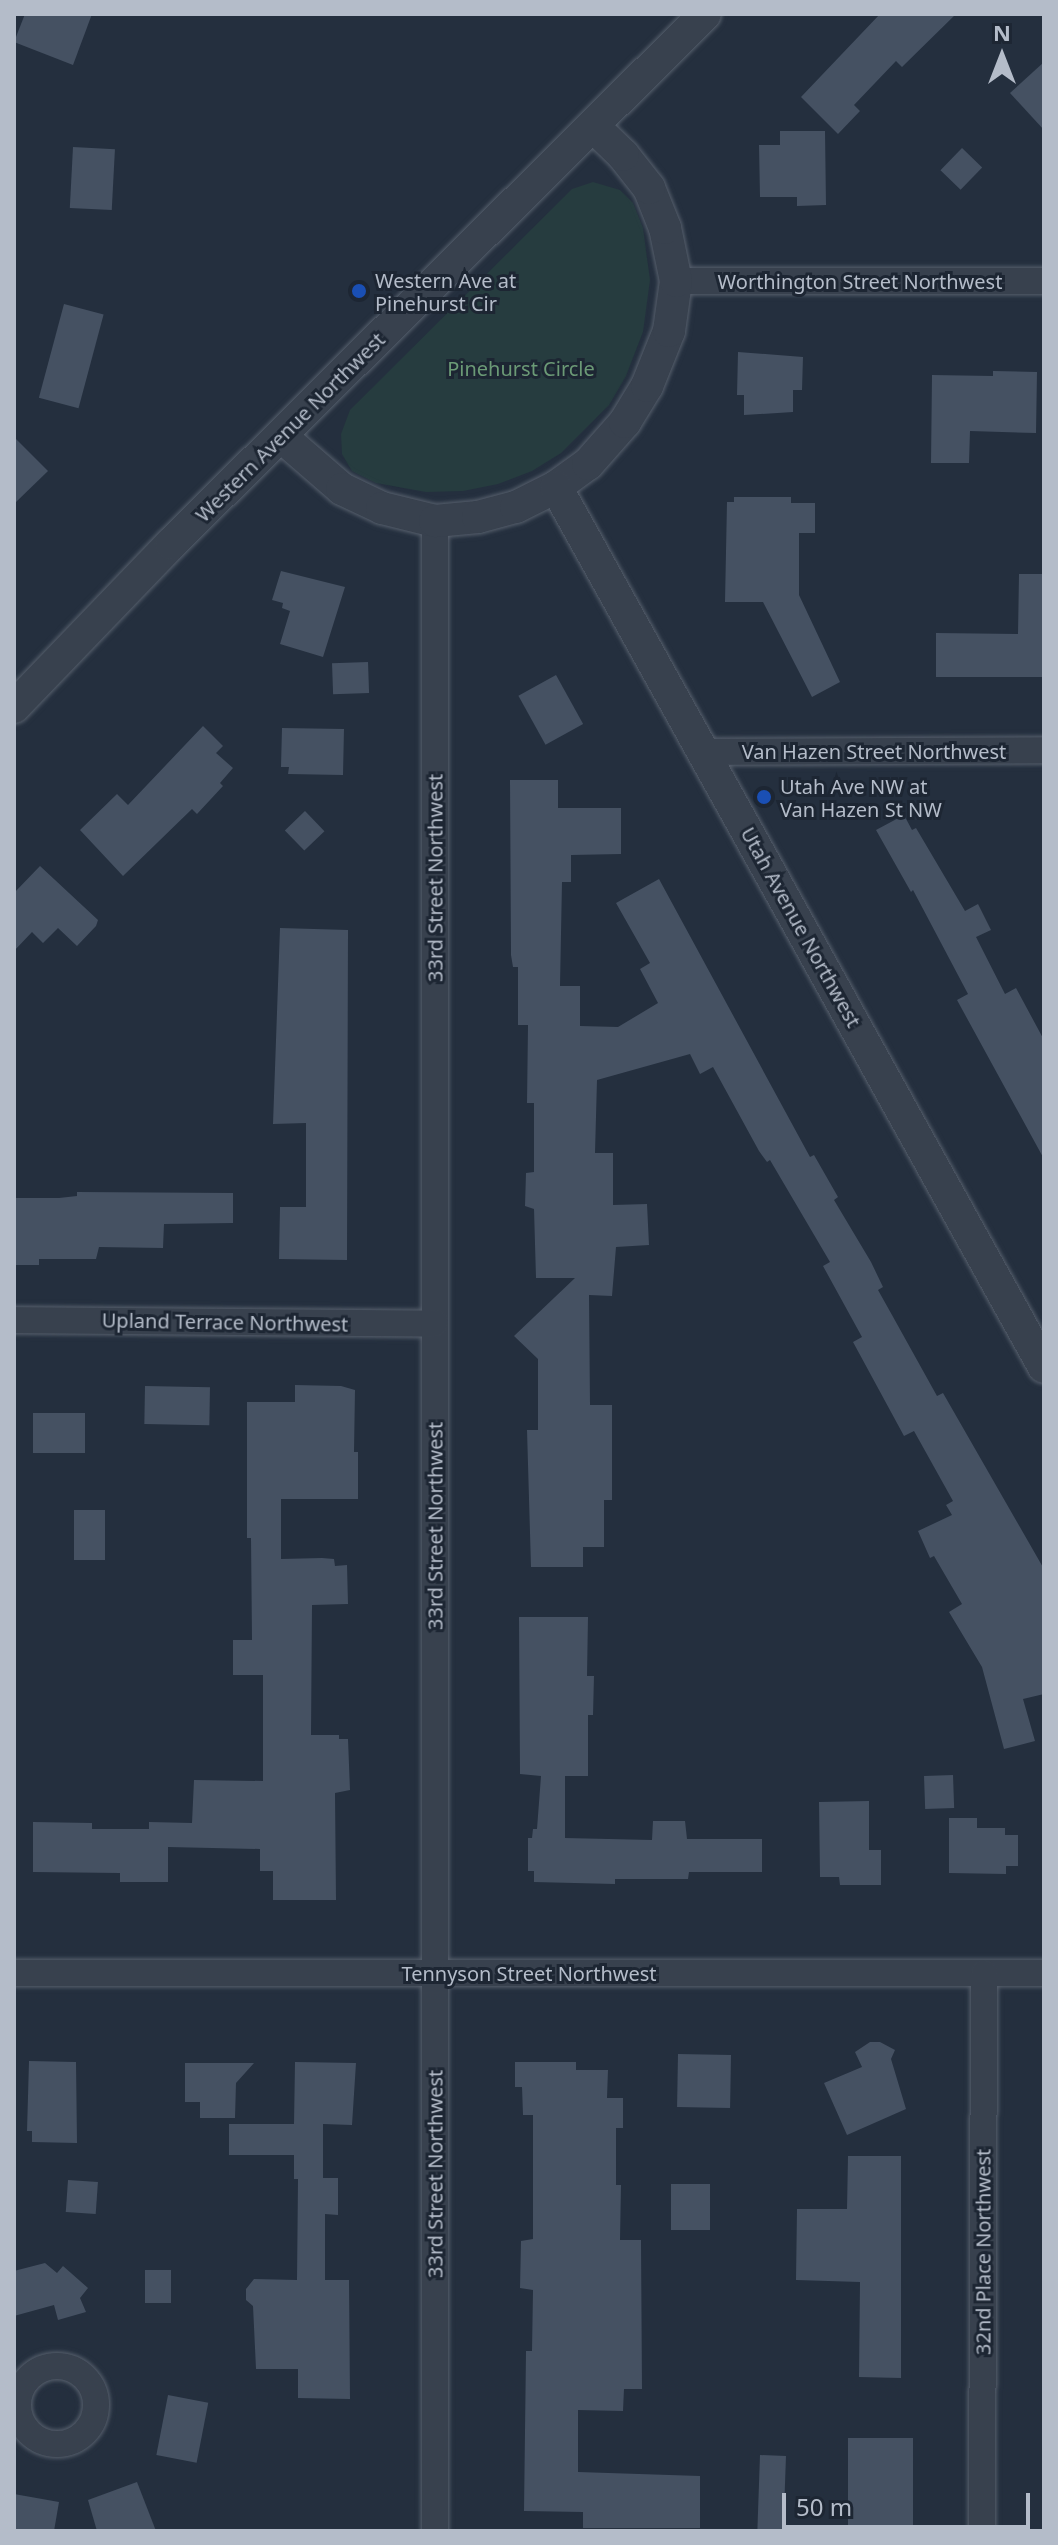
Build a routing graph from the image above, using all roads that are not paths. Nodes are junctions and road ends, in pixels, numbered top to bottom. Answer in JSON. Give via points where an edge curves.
{"nodes":[{"id":1,"x":705,"y":14,"type":"edge"},
{"id":2,"x":593,"y":126,"type":"junction"},
{"id":3,"x":676,"y":281,"type":"junction"},
{"id":4,"x":1044,"y":281,"type":"edge"},
{"id":5,"x":282,"y":437,"type":"junction"},
{"id":6,"x":556,"y":487,"type":"junction"},
{"id":7,"x":435,"y":521,"type":"junction"},
{"id":8,"x":14,"y":707,"type":"edge"},
{"id":9,"x":1044,"y":750,"type":"edge"},
{"id":10,"x":704,"y":752,"type":"junction"},
{"id":11,"x":14,"y":1320,"type":"edge"},
{"id":12,"x":435,"y":1324,"type":"junction"},
{"id":13,"x":1044,"y":1367,"type":"edge"},
{"id":14,"x":14,"y":1973,"type":"edge"},
{"id":15,"x":435,"y":1973,"type":"junction"},
{"id":16,"x":984,"y":1973,"type":"junction"},
{"id":17,"x":1044,"y":1973,"type":"edge"},
{"id":18,"x":435,"y":2531,"type":"edge"},
{"id":19,"x":982,"y":2531,"type":"edge"}],
"edges":[{"from":1,"to":2,"type":"street","name":"Western Avenue Northwest"},
{"from":2,"to":3,"type":"street","via":[[633,167],[656,202]]},
{"from":2,"to":5,"type":"street","name":"Western Avenue Northwest"},
{"from":3,"to":4,"type":"street","name":"Worthington Street Northwest"},
{"from":3,"to":6,"type":"street","via":[[669,331],[640,399],[608,444]]},
{"from":5,"to":7,"type":"street","via":[[342,489],[382,508]]},
{"from":5,"to":8,"type":"street","name":"Western Avenue Northwest"},
{"from":6,"to":7,"type":"street","via":[[501,512]]},
{"from":6,"to":10,"type":"street","name":"Utah Avenue Northwest"},
{"from":7,"to":12,"type":"street","name":"33rd Street Northwest"},
{"from":9,"to":10,"type":"street","name":"Van Hazen Street Northwest"},
{"from":10,"to":13,"type":"street","name":"Utah Avenue Northwest"},
{"from":11,"to":12,"type":"street","name":"Upland Terrace Northwest"},
{"from":12,"to":15,"type":"street","name":"33rd Street Northwest"},
{"from":14,"to":15,"type":"street","name":"Tennyson Street Northwest"},
{"from":15,"to":16,"type":"street","name":"Tennyson Street Northwest"},
{"from":15,"to":18,"type":"street","name":"33rd Street Northwest"},
{"from":16,"to":17,"type":"street","name":"Tennyson Street Northwest"},
{"from":16,"to":19,"type":"street","name":"32nd Place Northwest"}]}
